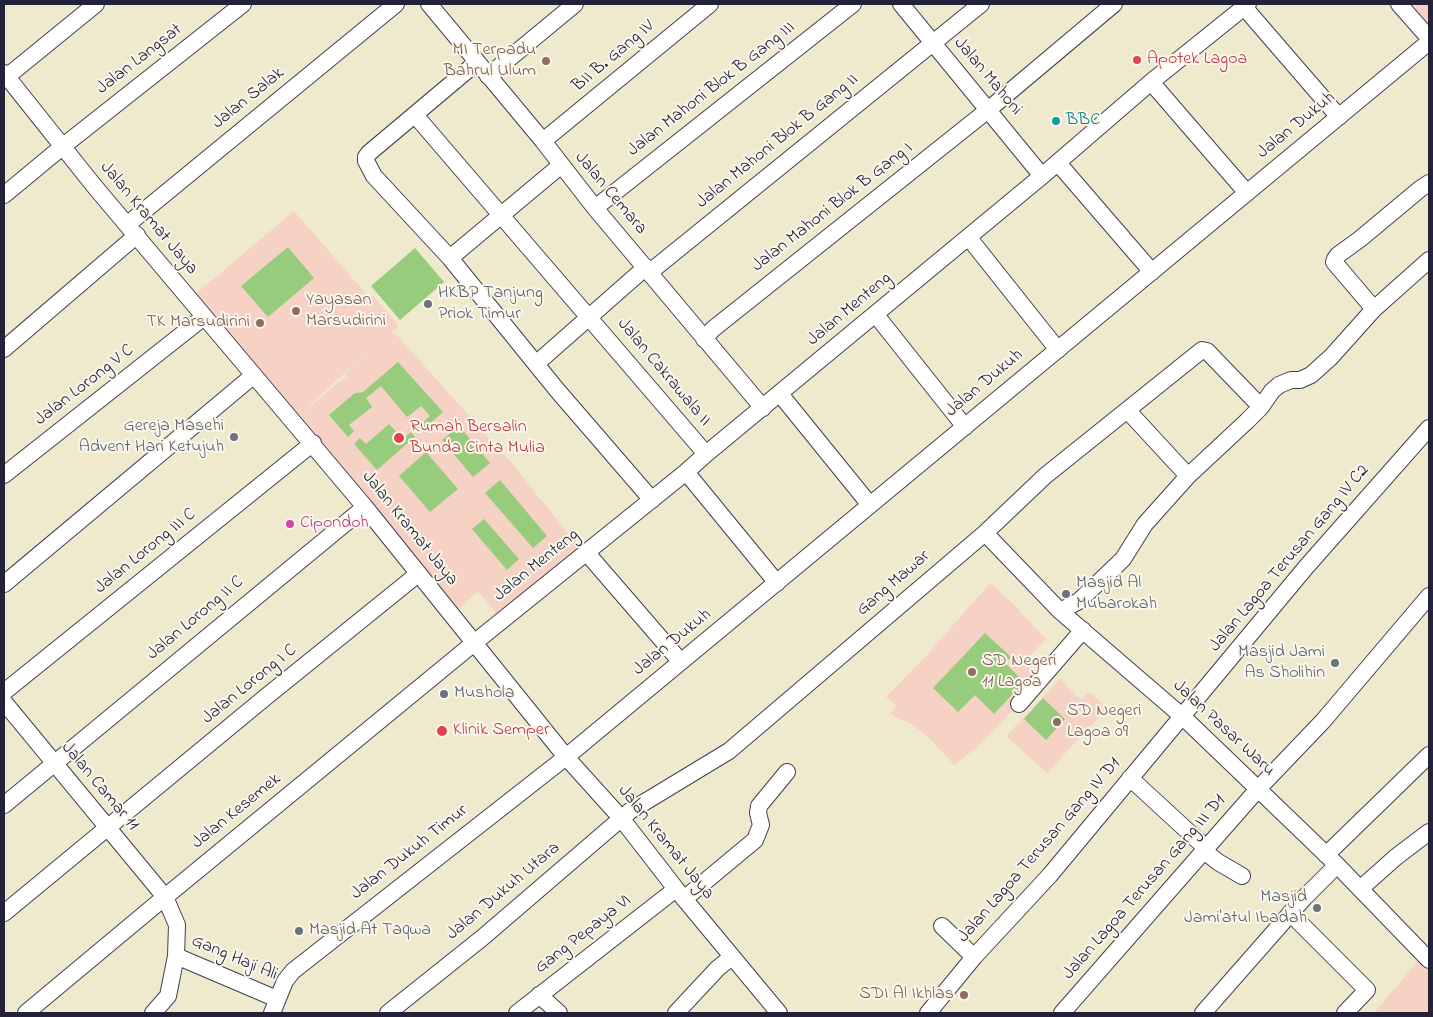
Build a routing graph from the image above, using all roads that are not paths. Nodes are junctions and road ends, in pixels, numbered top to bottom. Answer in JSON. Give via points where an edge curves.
{"nodes":[{"id":1,"x":96,"y":4,"type":"edge"},
{"id":2,"x":243,"y":4,"type":"edge"},
{"id":3,"x":396,"y":4,"type":"edge"},
{"id":4,"x":575,"y":4,"type":"edge"},
{"id":5,"x":710,"y":4,"type":"edge"},
{"id":6,"x":853,"y":4,"type":"edge"},
{"id":7,"x":901,"y":4,"type":"edge"},
{"id":8,"x":981,"y":4,"type":"edge"},
{"id":9,"x":1114,"y":4,"type":"edge"},
{"id":10,"x":1399,"y":4,"type":"edge"},
{"id":11,"x":434,"y":5,"type":"edge"},
{"id":12,"x":1246,"y":5,"type":"edge"},
{"id":13,"x":1429,"y":38,"type":"edge"},
{"id":14,"x":1429,"y":42,"type":"edge"},
{"id":15,"x":933,"y":44,"type":"junction"},
{"id":16,"x":476,"y":62,"type":"junction"},
{"id":17,"x":5,"y":76,"type":"edge"},
{"id":18,"x":488,"y":76,"type":"junction"},
{"id":19,"x":1151,"y":82,"type":"junction"},
{"id":20,"x":988,"y":110,"type":"junction"},
{"id":21,"x":415,"y":115,"type":"junction"},
{"id":22,"x":1340,"y":116,"type":"junction"},
{"id":23,"x":543,"y":141,"type":"junction"},
{"id":24,"x":62,"y":147,"type":"junction"},
{"id":25,"x":1058,"y":162,"type":"junction"},
{"id":26,"x":560,"y":166,"type":"junction"},
{"id":27,"x":1042,"y":176,"type":"junction"},
{"id":28,"x":1429,"y":183,"type":"edge"},
{"id":29,"x":1247,"y":193,"type":"junction"},
{"id":30,"x":4,"y":195,"type":"edge"},
{"id":31,"x":595,"y":208,"type":"junction"},
{"id":32,"x":501,"y":214,"type":"junction"},
{"id":33,"x":132,"y":230,"type":"junction"},
{"id":34,"x":969,"y":238,"type":"junction"},
{"id":35,"x":450,"y":258,"type":"junction"},
{"id":36,"x":1429,"y":260,"type":"edge"},
{"id":37,"x":648,"y":270,"type":"junction"},
{"id":38,"x":1152,"y":272,"type":"junction"},
{"id":39,"x":1374,"y":309,"type":"junction"},
{"id":40,"x":876,"y":315,"type":"junction"},
{"id":41,"x":590,"y":317,"type":"junction"},
{"id":42,"x":197,"y":322,"type":"junction"},
{"id":43,"x":704,"y":338,"type":"junction"},
{"id":44,"x":4,"y":349,"type":"edge"},
{"id":45,"x":1058,"y":350,"type":"junction"},
{"id":46,"x":537,"y":363,"type":"junction"},
{"id":47,"x":254,"y":375,"type":"junction"},
{"id":48,"x":780,"y":394,"type":"junction"},
{"id":49,"x":1261,"y":407,"type":"junction"},
{"id":50,"x":763,"y":408,"type":"junction"},
{"id":51,"x":1128,"y":411,"type":"junction"},
{"id":52,"x":965,"y":427,"type":"junction"},
{"id":53,"x":1429,"y":428,"type":"edge"},
{"id":54,"x":313,"y":443,"type":"junction"},
{"id":55,"x":706,"y":454,"type":"junction"},
{"id":56,"x":686,"y":472,"type":"junction"},
{"id":57,"x":4,"y":475,"type":"edge"},
{"id":58,"x":1188,"y":476,"type":"junction"},
{"id":59,"x":652,"y":500,"type":"junction"},
{"id":60,"x":870,"y":505,"type":"junction"},
{"id":61,"x":365,"y":507,"type":"junction"},
{"id":62,"x":985,"y":532,"type":"junction"},
{"id":63,"x":586,"y":552,"type":"junction"},
{"id":64,"x":418,"y":574,"type":"junction"},
{"id":65,"x":778,"y":583,"type":"junction"},
{"id":66,"x":4,"y":584,"type":"edge"},
{"id":67,"x":1429,"y":596,"type":"edge"},
{"id":68,"x":1060,"y":611,"type":"junction"},
{"id":69,"x":1083,"y":630,"type":"junction"},
{"id":70,"x":474,"y":643,"type":"junction"},
{"id":71,"x":681,"y":662,"type":"junction"},
{"id":72,"x":4,"y":692,"type":"edge"},
{"id":73,"x":4,"y":702,"type":"edge"},
{"id":74,"x":1019,"y":704,"type":"dead end"},
{"id":75,"x":1183,"y":717,"type":"junction"},
{"id":76,"x":1429,"y":755,"type":"edge"},
{"id":77,"x":566,"y":757,"type":"junction"},
{"id":78,"x":53,"y":764,"type":"junction"},
{"id":79,"x":787,"y":772,"type":"dead end"},
{"id":80,"x":1130,"y":778,"type":"junction"},
{"id":81,"x":1258,"y":789,"type":"junction"},
{"id":82,"x":4,"y":805,"type":"edge"},
{"id":83,"x":621,"y":818,"type":"junction"},
{"id":84,"x":108,"y":828,"type":"junction"},
{"id":85,"x":1429,"y":832,"type":"edge"},
{"id":86,"x":1205,"y":849,"type":"junction"},
{"id":87,"x":1331,"y":860,"type":"junction"},
{"id":88,"x":1242,"y":876,"type":"dead end"},
{"id":89,"x":1360,"y":889,"type":"junction"},
{"id":90,"x":680,"y":894,"type":"junction"},
{"id":91,"x":165,"y":897,"type":"junction"},
{"id":92,"x":4,"y":913,"type":"edge"},
{"id":93,"x":1290,"y":913,"type":"junction"},
{"id":94,"x":942,"y":926,"type":"dead end"},
{"id":95,"x":176,"y":956,"type":"junction"},
{"id":96,"x":732,"y":956,"type":"junction"},
{"id":97,"x":974,"y":957,"type":"junction"},
{"id":98,"x":1429,"y":959,"type":"edge"},
{"id":99,"x":540,"y":995,"type":"junction"},
{"id":100,"x":274,"y":1006,"type":"edge"},
{"id":101,"x":775,"y":1012,"type":"edge"},
{"id":102,"x":26,"y":1013,"type":"edge"},
{"id":103,"x":153,"y":1013,"type":"edge"},
{"id":104,"x":388,"y":1013,"type":"edge"},
{"id":105,"x":517,"y":1013,"type":"edge"},
{"id":106,"x":559,"y":1013,"type":"edge"},
{"id":107,"x":676,"y":1013,"type":"edge"},
{"id":108,"x":928,"y":1013,"type":"edge"},
{"id":109,"x":1062,"y":1013,"type":"edge"},
{"id":110,"x":1203,"y":1013,"type":"edge"},
{"id":111,"x":1345,"y":1013,"type":"edge"}],
"edges":[{"from":1,"to":17,"type":"street"},
{"from":2,"to":24,"type":"street","name":"Jalan Langsat"},
{"from":3,"to":33,"type":"street","name":"Jalan Salak"},
{"from":4,"to":18,"type":"street"},
{"from":5,"to":23,"type":"street","name":"BII B. Gang IV"},
{"from":6,"to":31,"type":"street","name":"Jalan Mahoni Blok B Gang III"},
{"from":7,"to":15,"type":"street","name":"Jalan Mahoni"},
{"from":8,"to":15,"type":"street","name":"Jalan Mahoni Blok B Gang II"},
{"from":9,"to":20,"type":"street","name":"Jalan Mahoni Blok B Gang I"},
{"from":10,"to":13,"type":"street"},
{"from":11,"to":16,"type":"street","name":"Jalan Cemara"},
{"from":12,"to":19,"type":"street","name":"Jalan Menteng"},
{"from":12,"to":22,"type":"street"},
{"from":14,"to":22,"type":"street","name":"Jalan Dukuh"},
{"from":15,"to":20,"type":"street","name":"Jalan Mahoni"},
{"from":15,"to":37,"type":"street","name":"Jalan Mahoni Blok B Gang II"},
{"from":16,"to":18,"type":"street","name":"Jalan Cemara"},
{"from":16,"to":21,"type":"street"},
{"from":17,"to":24,"type":"street","name":"Jalan Kramat Jaya"},
{"from":18,"to":23,"type":"street","name":"Jalan Cemara"},
{"from":19,"to":25,"type":"street","name":"Jalan Menteng"},
{"from":19,"to":29,"type":"street"},
{"from":20,"to":27,"type":"street","name":"Jalan Mahoni"},
{"from":20,"to":43,"type":"street","name":"Jalan Mahoni Blok B Gang I"},
{"from":21,"to":32,"type":"street","name":"Jalan Cakrawala II"},
{"from":21,"to":35,"type":"street","via":[[369,152],[366,161],[374,176]]},
{"from":22,"to":29,"type":"street","name":"Jalan Dukuh"},
{"from":23,"to":26,"type":"street","name":"Jalan Cemara"},
{"from":24,"to":30,"type":"street","name":"Jalan Langsat"},
{"from":24,"to":33,"type":"street","name":"Jalan Kramat Jaya"},
{"from":25,"to":27,"type":"street","name":"Jalan Menteng"},
{"from":25,"to":38,"type":"street"},
{"from":26,"to":31,"type":"street","name":"Jalan Cemara"},
{"from":26,"to":32,"type":"street"},
{"from":27,"to":34,"type":"street","name":"Jalan Menteng"},
{"from":28,"to":39,"type":"street","via":[[1335,259],[1334,262]]},
{"from":29,"to":38,"type":"street","name":"Jalan Dukuh"},
{"from":31,"to":37,"type":"street","name":"Jalan Cemara"},
{"from":32,"to":35,"type":"street"},
{"from":32,"to":41,"type":"street","name":"Jalan Cakrawala II"},
{"from":33,"to":42,"type":"street","name":"Jalan Kramat Jaya"},
{"from":33,"to":44,"type":"street","name":"Jalan Salak"},
{"from":34,"to":40,"type":"street","name":"Jalan Menteng"},
{"from":34,"to":45,"type":"street"},
{"from":35,"to":46,"type":"street"},
{"from":36,"to":39,"type":"street"},
{"from":37,"to":41,"type":"street","name":"Jalan Cakrawala II"},
{"from":37,"to":43,"type":"street","name":"Jalan Cemara"},
{"from":38,"to":45,"type":"street","name":"Jalan Dukuh"},
{"from":39,"to":49,"type":"street","via":[[1331,358],[1311,375],[1279,385]]},
{"from":40,"to":48,"type":"street","name":"Jalan Menteng"},
{"from":40,"to":52,"type":"street"},
{"from":41,"to":46,"type":"street","name":"Jalan Cakrawala II"},
{"from":41,"to":55,"type":"street","name":"Jalan Cakrawala II"},
{"from":42,"to":47,"type":"street","name":"Jalan Kramat Jaya"},
{"from":42,"to":57,"type":"street","name":"Jalan Lorong V C"},
{"from":43,"to":50,"type":"street","name":"Jalan Cemara"},
{"from":45,"to":52,"type":"street","name":"Jalan Dukuh"},
{"from":46,"to":59,"type":"street"},
{"from":47,"to":54,"type":"street","name":"Jalan Kramat Jaya"},
{"from":47,"to":66,"type":"street"},
{"from":48,"to":50,"type":"street","name":"Jalan Menteng"},
{"from":48,"to":60,"type":"street"},
{"from":49,"to":51,"type":"street","name":"Gang Mawar","via":[[1202,350]]},
{"from":49,"to":58,"type":"street"},
{"from":50,"to":55,"type":"street","name":"Jalan Menteng"},
{"from":51,"to":58,"type":"street"},
{"from":51,"to":62,"type":"street","name":"Gang Mawar","via":[[1045,476]]},
{"from":52,"to":60,"type":"street","name":"Jalan Dukuh"},
{"from":53,"to":75,"type":"street","name":"Jalan Lagoa Terusan Gang IV C2","via":[[1306,566]]},
{"from":54,"to":61,"type":"street","name":"Jalan Kramat Jaya"},
{"from":54,"to":72,"type":"street","name":"Jalan Lorong III C"},
{"from":55,"to":56,"type":"street","name":"Jalan Menteng"},
{"from":56,"to":59,"type":"street","name":"Jalan Menteng"},
{"from":56,"to":65,"type":"street"},
{"from":58,"to":68,"type":"street","via":[[1145,524],[1123,559],[1079,602]]},
{"from":59,"to":63,"type":"street","name":"Jalan Menteng"},
{"from":60,"to":65,"type":"street","name":"Jalan Dukuh"},
{"from":61,"to":64,"type":"street","name":"Jalan Kramat Jaya"},
{"from":61,"to":78,"type":"street","name":"Jalan Lorong II C"},
{"from":62,"to":68,"type":"street","name":"Jalan Pasar Waru"},
{"from":62,"to":83,"type":"street","name":"Gang Mawar","via":[[729,751]]},
{"from":63,"to":70,"type":"street","name":"Jalan Menteng"},
{"from":63,"to":71,"type":"street"},
{"from":64,"to":70,"type":"street","name":"Jalan Kramat Jaya"},
{"from":64,"to":84,"type":"street","name":"Jalan Lorong I C"},
{"from":65,"to":71,"type":"street","name":"Jalan Dukuh"},
{"from":67,"to":81,"type":"street","name":"Jalan Lagoa Terusan Gang III D1","via":[[1323,721]]},
{"from":68,"to":69,"type":"street","name":"Jalan Pasar Waru"},
{"from":69,"to":74,"type":"street"},
{"from":69,"to":75,"type":"street","name":"Jalan Pasar Waru"},
{"from":70,"to":77,"type":"street","name":"Jalan Kramat Jaya"},
{"from":70,"to":91,"type":"street","name":"Jalan Kesemek"},
{"from":71,"to":77,"type":"street","name":"Jalan Dukuh"},
{"from":73,"to":78,"type":"street","name":"Jalan Camar 11"},
{"from":75,"to":80,"type":"street","name":"Jalan Lagoa Terusan Gang IV D1"},
{"from":75,"to":81,"type":"street","name":"Jalan Pasar Waru"},
{"from":76,"to":87,"type":"street"},
{"from":77,"to":83,"type":"street","name":"Jalan Kramat Jaya"},
{"from":77,"to":100,"type":"street","name":"Jalan Dukuh Timur","via":[[293,971]]},
{"from":78,"to":82,"type":"street","name":"Jalan Lorong II C"},
{"from":78,"to":84,"type":"street","name":"Jalan Camar 11"},
{"from":79,"to":90,"type":"street","name":"Gang Pepaya VI","via":[[759,806],[761,825],[754,840]]},
{"from":80,"to":86,"type":"street"},
{"from":80,"to":97,"type":"street","name":"Jalan Lagoa Terusan Gang IV D1","via":[[1050,875]]},
{"from":81,"to":86,"type":"street","name":"Jalan Lagoa Terusan Gang III D1"},
{"from":81,"to":87,"type":"street","name":"Jalan Pasar Waru"},
{"from":83,"to":90,"type":"street","name":"Jalan Kramat Jaya"},
{"from":83,"to":104,"type":"street","name":"Jalan Dukuh Utara","via":[[482,938]]},
{"from":84,"to":91,"type":"street","name":"Jalan Camar 11"},
{"from":84,"to":92,"type":"street","name":"Jalan Lorong I C"},
{"from":85,"to":89,"type":"street"},
{"from":86,"to":88,"type":"street","via":[[1221,864]]},
{"from":86,"to":109,"type":"street","name":"Jalan Lagoa Terusan Gang III D1"},
{"from":87,"to":89,"type":"street","name":"Jalan Pasar Waru"},
{"from":87,"to":93,"type":"street"},
{"from":89,"to":98,"type":"street","name":"Jalan Pasar Waru"},
{"from":90,"to":96,"type":"street","name":"Jalan Kramat Jaya"},
{"from":90,"to":99,"type":"street","name":"Gang Pepaya VI"},
{"from":91,"to":95,"type":"street","name":"Jalan Camar 11","via":[[177,925]]},
{"from":91,"to":102,"type":"street","name":"Jalan Kesemek"},
{"from":93,"to":110,"type":"street"},
{"from":93,"to":111,"type":"street","via":[[1368,990]]},
{"from":94,"to":97,"type":"street"},
{"from":95,"to":100,"type":"street","name":"Gang Haji Ali"},
{"from":95,"to":103,"type":"street","name":"Jalan Camar 11","via":[[168,996]]},
{"from":96,"to":101,"type":"street","name":"Jalan Kramat Jaya"},
{"from":96,"to":107,"type":"street"},
{"from":97,"to":108,"type":"street","name":"Jalan Lagoa Terusan Gang IV D1"},
{"from":99,"to":105,"type":"street","name":"Gang Pepaya VI"},
{"from":99,"to":106,"type":"street"}]}
